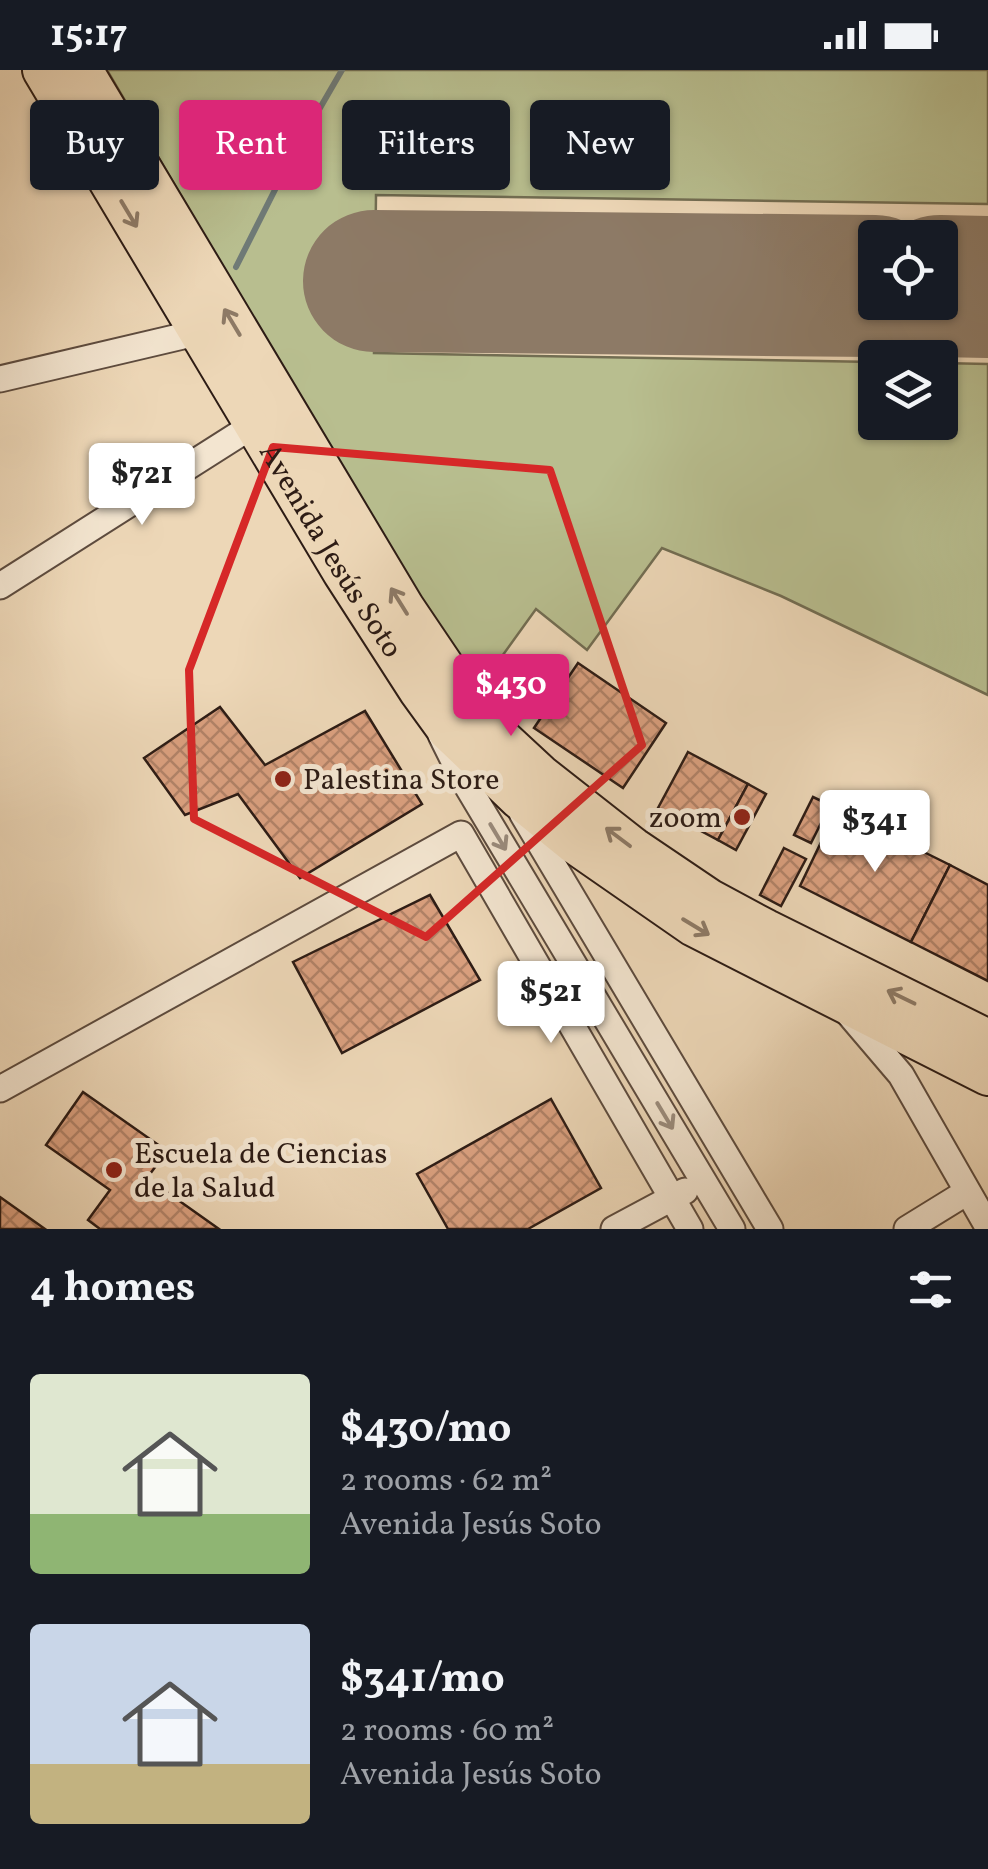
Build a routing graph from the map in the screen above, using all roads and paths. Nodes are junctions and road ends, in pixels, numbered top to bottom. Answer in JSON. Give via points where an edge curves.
{"nodes":[{"id":1,"x":43,"y":70,"type":"edge"},
{"id":2,"x":82,"y":70,"type":"edge"},
{"id":3,"x":200,"y":332,"type":"junction"},
{"id":4,"x":0,"y":378,"type":"edge"},
{"id":5,"x":255,"y":424,"type":"junction"},
{"id":6,"x":0,"y":586,"type":"edge"},
{"id":7,"x":418,"y":690,"type":"junction"},
{"id":8,"x":474,"y":710,"type":"junction"},
{"id":9,"x":506,"y":786,"type":"junction"},
{"id":10,"x":839,"y":1002,"type":"junction"},
{"id":11,"x":988,"y":1040,"type":"edge"},
{"id":12,"x":988,"y":1075,"type":"edge"},
{"id":13,"x":0,"y":1089,"type":"edge"},
{"id":14,"x":706,"y":1184,"type":"junction"},
{"id":15,"x":967,"y":1192,"type":"junction"},
{"id":16,"x":670,"y":1196,"type":"junction"},
{"id":17,"x":988,"y":1227,"type":"edge"},
{"id":18,"x":614,"y":1229,"type":"edge"},
{"id":19,"x":690,"y":1229,"type":"edge"},
{"id":20,"x":732,"y":1229,"type":"edge"},
{"id":21,"x":770,"y":1229,"type":"edge"},
{"id":22,"x":907,"y":1229,"type":"edge"}],
"edges":[{"from":1,"to":3,"type":"main road","name":"Avenida Jesús Soto","one_way":true},
{"from":8,"to":2,"type":"main road","name":"Avenida Jesús Soto","one_way":true,"via":[[371,555]]},
{"from":3,"to":4,"type":"street"},
{"from":3,"to":5,"type":"main road","name":"Avenida Jesús Soto"},
{"from":5,"to":6,"type":"street"},
{"from":5,"to":7,"type":"main road","name":"Avenida Jesús Soto"},
{"from":7,"to":9,"type":"main road","name":"Avenida Jesús Soto"},
{"from":7,"to":14,"type":"street","one_way":true,"via":[[464,779]]},
{"from":8,"to":9,"type":"street"},
{"from":11,"to":8,"type":"main road","name":"Avenida Jesús Soto","one_way":true,"via":[[710,900],[592,817]]},
{"from":9,"to":10,"type":"main road","name":"Avenida Jesús Soto","one_way":true,"via":[[665,908]]},
{"from":9,"to":21,"type":"street"},
{"from":10,"to":12,"type":"main road","name":"Avenida Jesús Soto"},
{"from":10,"to":15,"type":"street","via":[[901,1075]]},
{"from":13,"to":16,"type":"street","via":[[461,834]]},
{"from":14,"to":16,"type":"street"},
{"from":14,"to":20,"type":"street"},
{"from":15,"to":17,"type":"street"},
{"from":15,"to":22,"type":"street"},
{"from":16,"to":18,"type":"street"},
{"from":16,"to":19,"type":"street"}]}
